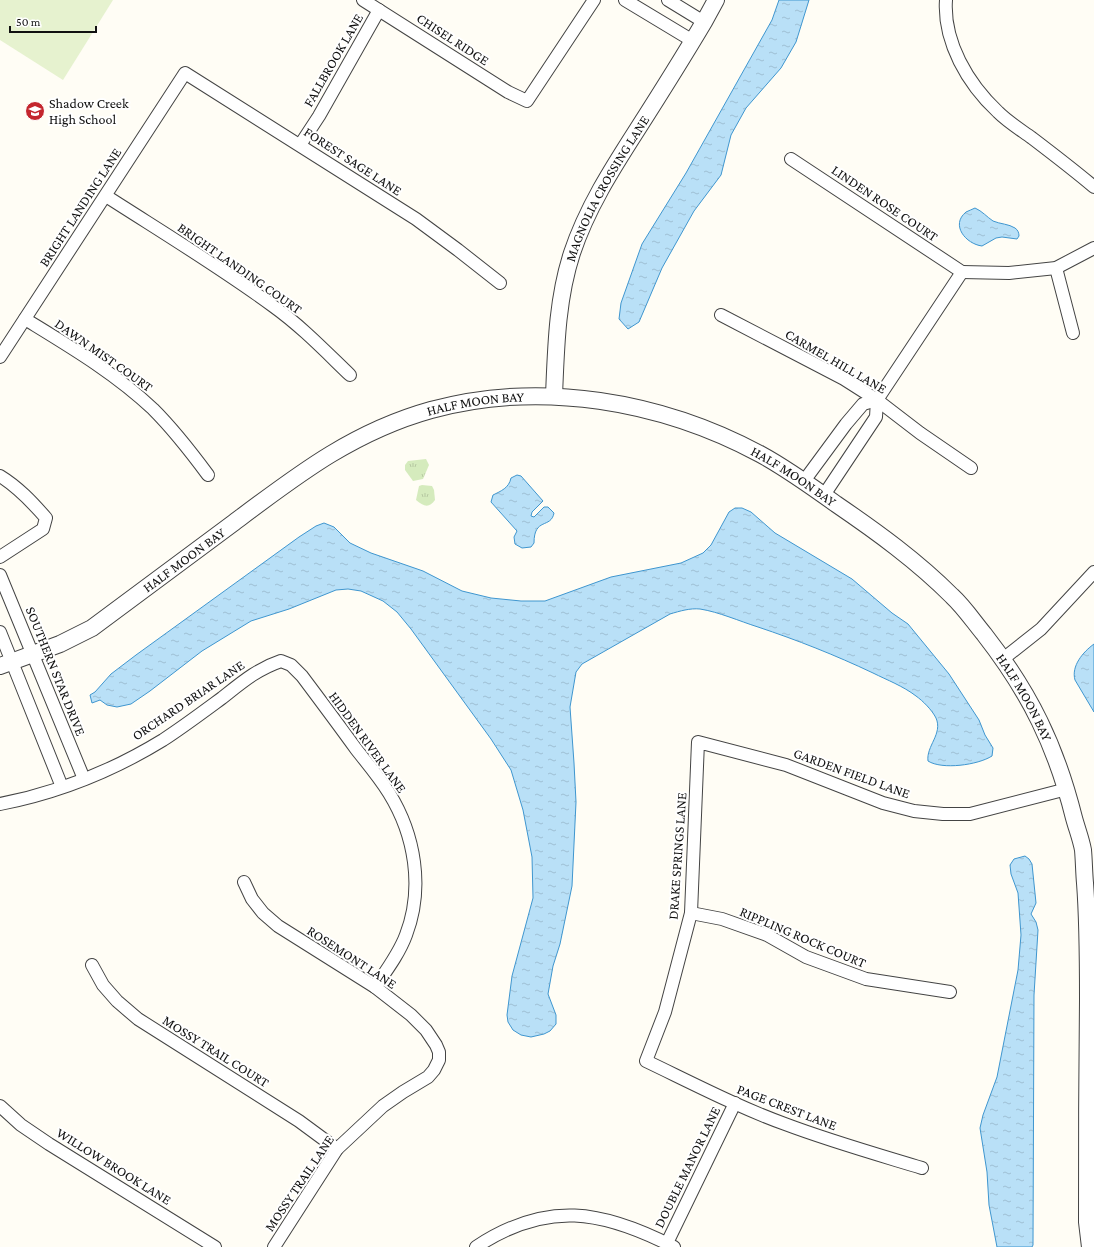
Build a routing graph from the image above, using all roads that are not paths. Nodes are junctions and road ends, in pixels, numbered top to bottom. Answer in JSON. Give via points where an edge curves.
{"nodes":[{"id":1,"x":363,"y":0,"type":"edge"},
{"id":2,"x":594,"y":0,"type":"edge"},
{"id":3,"x":625,"y":0,"type":"edge"},
{"id":4,"x":668,"y":0,"type":"edge"},
{"id":5,"x":716,"y":0,"type":"edge"},
{"id":6,"x":946,"y":0,"type":"edge"},
{"id":7,"x":379,"y":10,"type":"junction"},
{"id":8,"x":704,"y":22,"type":"junction"},
{"id":9,"x":693,"y":41,"type":"junction"},
{"id":10,"x":185,"y":73,"type":"joint"},
{"id":11,"x":300,"y":145,"type":"junction"},
{"id":12,"x":791,"y":159,"type":"dead end"},
{"id":13,"x":1094,"y":187,"type":"edge"},
{"id":14,"x":106,"y":196,"type":"junction"},
{"id":15,"x":1094,"y":248,"type":"edge"},
{"id":16,"x":1056,"y":268,"type":"junction"},
{"id":17,"x":962,"y":272,"type":"junction"},
{"id":18,"x":500,"y":283,"type":"dead end"},
{"id":19,"x":721,"y":315,"type":"dead end"},
{"id":20,"x":25,"y":319,"type":"junction"},
{"id":21,"x":1074,"y":333,"type":"dead end"},
{"id":22,"x":0,"y":357,"type":"edge"},
{"id":23,"x":350,"y":375,"type":"dead end"},
{"id":24,"x":554,"y":396,"type":"junction"},
{"id":25,"x":877,"y":400,"type":"junction"},
{"id":26,"x":971,"y":468,"type":"dead end"},
{"id":27,"x":208,"y":475,"type":"dead end"},
{"id":28,"x":0,"y":476,"type":"edge"},
{"id":29,"x":804,"y":481,"type":"junction"},
{"id":30,"x":824,"y":495,"type":"junction"},
{"id":31,"x":0,"y":557,"type":"edge"},
{"id":32,"x":1094,"y":572,"type":"edge"},
{"id":33,"x":0,"y":575,"type":"edge"},
{"id":34,"x":0,"y":632,"type":"edge"},
{"id":35,"x":33,"y":654,"type":"junction"},
{"id":36,"x":1003,"y":659,"type":"junction"},
{"id":37,"x":281,"y":661,"type":"joint"},
{"id":38,"x":6,"y":664,"type":"edge"},
{"id":39,"x":698,"y":742,"type":"joint"},
{"id":40,"x":84,"y":779,"type":"junction"},
{"id":41,"x":62,"y":787,"type":"junction"},
{"id":42,"x":1067,"y":789,"type":"junction"},
{"id":43,"x":0,"y":804,"type":"edge"},
{"id":44,"x":244,"y":882,"type":"dead end"},
{"id":45,"x":691,"y":913,"type":"junction"},
{"id":46,"x":1091,"y":924,"type":"edge"},
{"id":47,"x":92,"y":965,"type":"dead end"},
{"id":48,"x":375,"y":987,"type":"junction"},
{"id":49,"x":950,"y":992,"type":"dead end"},
{"id":50,"x":439,"y":1060,"type":"joint"},
{"id":51,"x":646,"y":1061,"type":"joint"},
{"id":52,"x":735,"y":1103,"type":"junction"},
{"id":53,"x":0,"y":1106,"type":"edge"},
{"id":54,"x":337,"y":1149,"type":"junction"},
{"id":55,"x":922,"y":1168,"type":"dead end"},
{"id":56,"x":671,"y":1245,"type":"edge"},
{"id":57,"x":215,"y":1247,"type":"edge"},
{"id":58,"x":274,"y":1247,"type":"edge"},
{"id":59,"x":476,"y":1247,"type":"edge"},
{"id":60,"x":1090,"y":1247,"type":"edge"}],
"edges":[{"from":1,"to":7,"type":"street","name":"CHISEL RIDGE"},
{"from":2,"to":7,"type":"street","name":"CHISEL RIDGE","via":[[527,101],[508,92]]},
{"from":3,"to":9,"type":"street"},
{"from":4,"to":8,"type":"street"},
{"from":5,"to":8,"type":"street","name":"MAGNOLIA CROSSING LANE"},
{"from":6,"to":13,"type":"street","via":[[948,32],[956,56],[976,87],[998,113]]},
{"from":7,"to":11,"type":"street","name":"FALLBROOK LANE"},
{"from":8,"to":9,"type":"street","name":"MAGNOLIA CROSSING LANE"},
{"from":9,"to":24,"type":"street","name":"MAGNOLIA CROSSING LANE","via":[[616,163],[588,212],[572,252],[556,330]]},
{"from":10,"to":11,"type":"street","name":"FOREST SAGE LANE"},
{"from":10,"to":14,"type":"street","name":"BRIGHT LANDING LANE"},
{"from":11,"to":18,"type":"street","name":"FOREST SAGE LANE","via":[[416,219]]},
{"from":12,"to":17,"type":"street","name":"LINDEN ROSE COURT"},
{"from":14,"to":20,"type":"street","name":"BRIGHT LANDING LANE"},
{"from":14,"to":23,"type":"street","name":"BRIGHT LANDING COURT","via":[[275,307]]},
{"from":15,"to":16,"type":"street"},
{"from":16,"to":17,"type":"street","via":[[1009,273]]},
{"from":16,"to":21,"type":"street"},
{"from":17,"to":25,"type":"street"},
{"from":19,"to":25,"type":"street","name":"CARMEL HILL LANE","via":[[844,379]]},
{"from":20,"to":22,"type":"street","name":"BRIGHT LANDING LANE"},
{"from":20,"to":27,"type":"street","name":"DAWN MIST COURT","via":[[89,359],[153,409]]},
{"from":24,"to":29,"type":"street","name":"HALF MOON BAY","via":[[639,408],[696,425],[762,455]]},
{"from":24,"to":35,"type":"street","name":"HALF MOON BAY","via":[[465,402],[430,411],[366,434],[299,474],[92,628]]},
{"from":25,"to":26,"type":"street","name":"CARMEL HILL LANE"},
{"from":25,"to":29,"type":"street","via":[[863,404]]},
{"from":25,"to":30,"type":"street","via":[[876,417]]},
{"from":28,"to":31,"type":"street","via":[[19,489],[46,518],[43,529]]},
{"from":29,"to":30,"type":"street","name":"HALF MOON BAY"},
{"from":30,"to":36,"type":"street","name":"HALF MOON BAY","via":[[932,576],[956,600]]},
{"from":32,"to":36,"type":"street","via":[[1041,629]]},
{"from":33,"to":35,"type":"street","name":"SOUTHERN STAR DRIVE"},
{"from":34,"to":38,"type":"street"},
{"from":35,"to":38,"type":"street","name":"HALF MOON BAY"},
{"from":35,"to":40,"type":"street","name":"SOUTHERN STAR DRIVE"},
{"from":36,"to":42,"type":"street","name":"HALF MOON BAY","via":[[1030,700],[1054,752]]},
{"from":37,"to":40,"type":"street","name":"ORCHARD BRIAR LANE","via":[[258,671],[162,740]]},
{"from":37,"to":48,"type":"street","name":"HIDDEN RIVER LANE","via":[[291,665],[302,676],[388,792],[410,840],[416,890],[412,912],[406,935]]},
{"from":38,"to":41,"type":"street"},
{"from":39,"to":42,"type":"street","name":"GARDEN FIELD LANE","via":[[786,765],[883,803],[914,811],[970,814]]},
{"from":39,"to":45,"type":"street","name":"DRAKE SPRINGS LANE"},
{"from":40,"to":41,"type":"street","name":"ORCHARD BRIAR LANE"},
{"from":41,"to":43,"type":"street","name":"ORCHARD BRIAR LANE"},
{"from":42,"to":46,"type":"street","name":"HALF MOON BAY","via":[[1083,852]]},
{"from":44,"to":48,"type":"street","name":"ROSEMONT LANE","via":[[252,899],[278,926]]},
{"from":45,"to":49,"type":"street","name":"RIPPLING ROCK COURT","via":[[722,919],[767,935],[806,957],[866,980]]},
{"from":45,"to":51,"type":"street","name":"DRAKE SPRINGS LANE","via":[[665,1012]]},
{"from":46,"to":60,"type":"street","name":"HALF MOON BAY","via":[[1086,1222]]},
{"from":47,"to":54,"type":"street","name":"MOSSY TRAIL COURT","via":[[103,985],[138,1019],[299,1121]]},
{"from":48,"to":50,"type":"street","name":"ROSEMONT LANE","via":[[426,1030],[436,1045]]},
{"from":50,"to":54,"type":"street","name":"MOSSY TRAIL LANE","via":[[428,1077],[382,1106]]},
{"from":51,"to":52,"type":"street","name":"PAGE CREST LANE"},
{"from":52,"to":55,"type":"street","name":"PAGE CREST LANE","via":[[791,1127]]},
{"from":52,"to":56,"type":"street","name":"DOUBLE MANOR LANE"},
{"from":53,"to":57,"type":"street","name":"WILLOW BROOK LANE","via":[[21,1125],[49,1144]]},
{"from":54,"to":58,"type":"street","name":"MOSSY TRAIL LANE"},
{"from":56,"to":59,"type":"street","via":[[628,1225],[584,1215],[561,1215],[533,1219],[511,1227]]}]}
